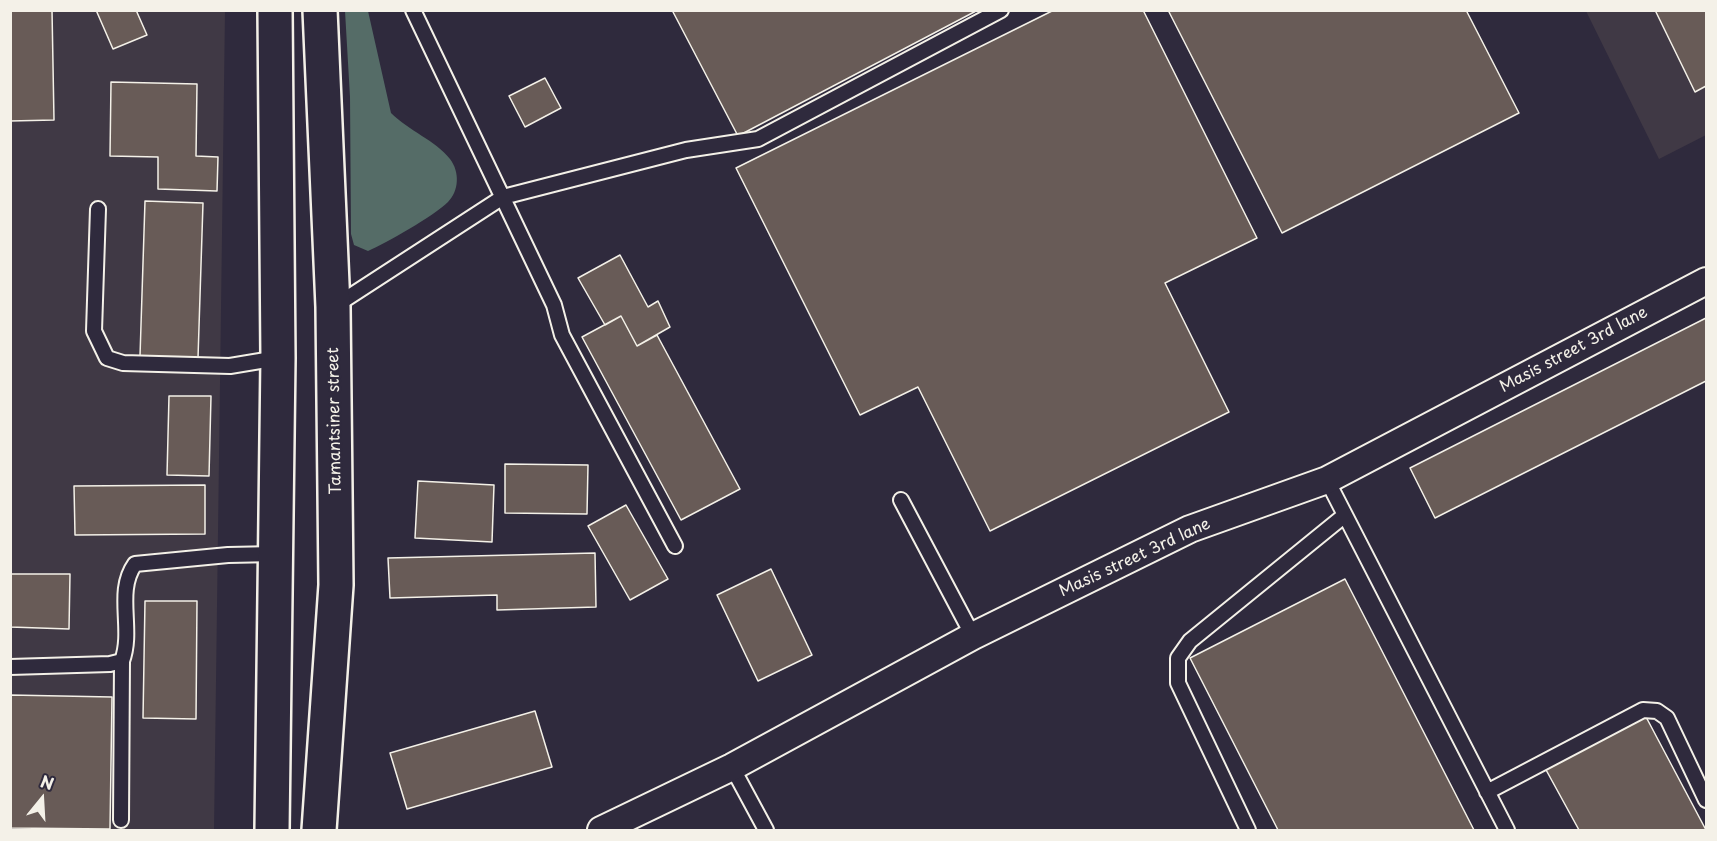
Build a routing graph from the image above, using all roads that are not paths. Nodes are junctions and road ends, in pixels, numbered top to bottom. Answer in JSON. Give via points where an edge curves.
{"nodes":[{"id":1,"x":275,"y":10,"type":"edge"},
{"id":2,"x":320,"y":10,"type":"edge"},
{"id":3,"x":413,"y":10,"type":"edge"},
{"id":4,"x":1000,"y":10,"type":"edge"},
{"id":5,"x":503,"y":198,"type":"junction"},
{"id":6,"x":98,"y":209,"type":"dead end"},
{"id":7,"x":1707,"y":281,"type":"edge"},
{"id":8,"x":333,"y":307,"type":"junction"},
{"id":9,"x":278,"y":358,"type":"junction"},
{"id":10,"x":1327,"y":480,"type":"junction"},
{"id":11,"x":901,"y":500,"type":"dead end"},
{"id":12,"x":1345,"y":515,"type":"junction"},
{"id":13,"x":675,"y":546,"type":"dead end"},
{"id":14,"x":275,"y":554,"type":"junction"},
{"id":15,"x":974,"y":636,"type":"junction"},
{"id":16,"x":122,"y":661,"type":"junction"},
{"id":17,"x":10,"y":668,"type":"edge"},
{"id":18,"x":732,"y":767,"type":"junction"},
{"id":19,"x":1487,"y":792,"type":"junction"},
{"id":20,"x":1707,"y":800,"type":"edge"},
{"id":21,"x":121,"y":820,"type":"dead end"},
{"id":22,"x":272,"y":831,"type":"edge"},
{"id":23,"x":319,"y":831,"type":"edge"},
{"id":24,"x":601,"y":831,"type":"edge"},
{"id":25,"x":766,"y":831,"type":"edge"},
{"id":26,"x":1248,"y":831,"type":"edge"},
{"id":27,"x":1507,"y":831,"type":"edge"}],
"edges":[{"from":1,"to":9,"type":"main road"},
{"from":2,"to":8,"type":"main road","name":"Tamantsiner street"},
{"from":3,"to":5,"type":"lane"},
{"from":4,"to":5,"type":"lane","via":[[758,139],[686,150]]},
{"from":5,"to":8,"type":"lane"},
{"from":5,"to":13,"type":"lane","via":[[554,305],[562,334]]},
{"from":6,"to":9,"type":"lane","via":[[94,331],[107,358],[123,363],[230,366]]},
{"from":7,"to":10,"type":"street","name":"Masis street 3rd lane"},
{"from":8,"to":23,"type":"main road","name":"Tamantsiner street","via":[[336,585]]},
{"from":9,"to":14,"type":"main road"},
{"from":10,"to":12,"type":"lane"},
{"from":10,"to":15,"type":"street","name":"Masis street 3rd lane","via":[[1190,530]]},
{"from":11,"to":15,"type":"lane"},
{"from":12,"to":19,"type":"lane"},
{"from":12,"to":26,"type":"lane","via":[[1190,641],[1178,658],[1178,683]]},
{"from":14,"to":16,"type":"lane","via":[[135,564],[126,586],[127,647]]},
{"from":14,"to":22,"type":"main road"},
{"from":15,"to":18,"type":"street","name":"Masis street 3rd lane"},
{"from":16,"to":17,"type":"lane"},
{"from":16,"to":21,"type":"lane"},
{"from":18,"to":24,"type":"street","name":"Masis street 3rd lane"},
{"from":18,"to":25,"type":"lane"},
{"from":19,"to":20,"type":"lane","via":[[1643,710],[1657,711],[1667,718]]},
{"from":19,"to":27,"type":"lane"}]}
